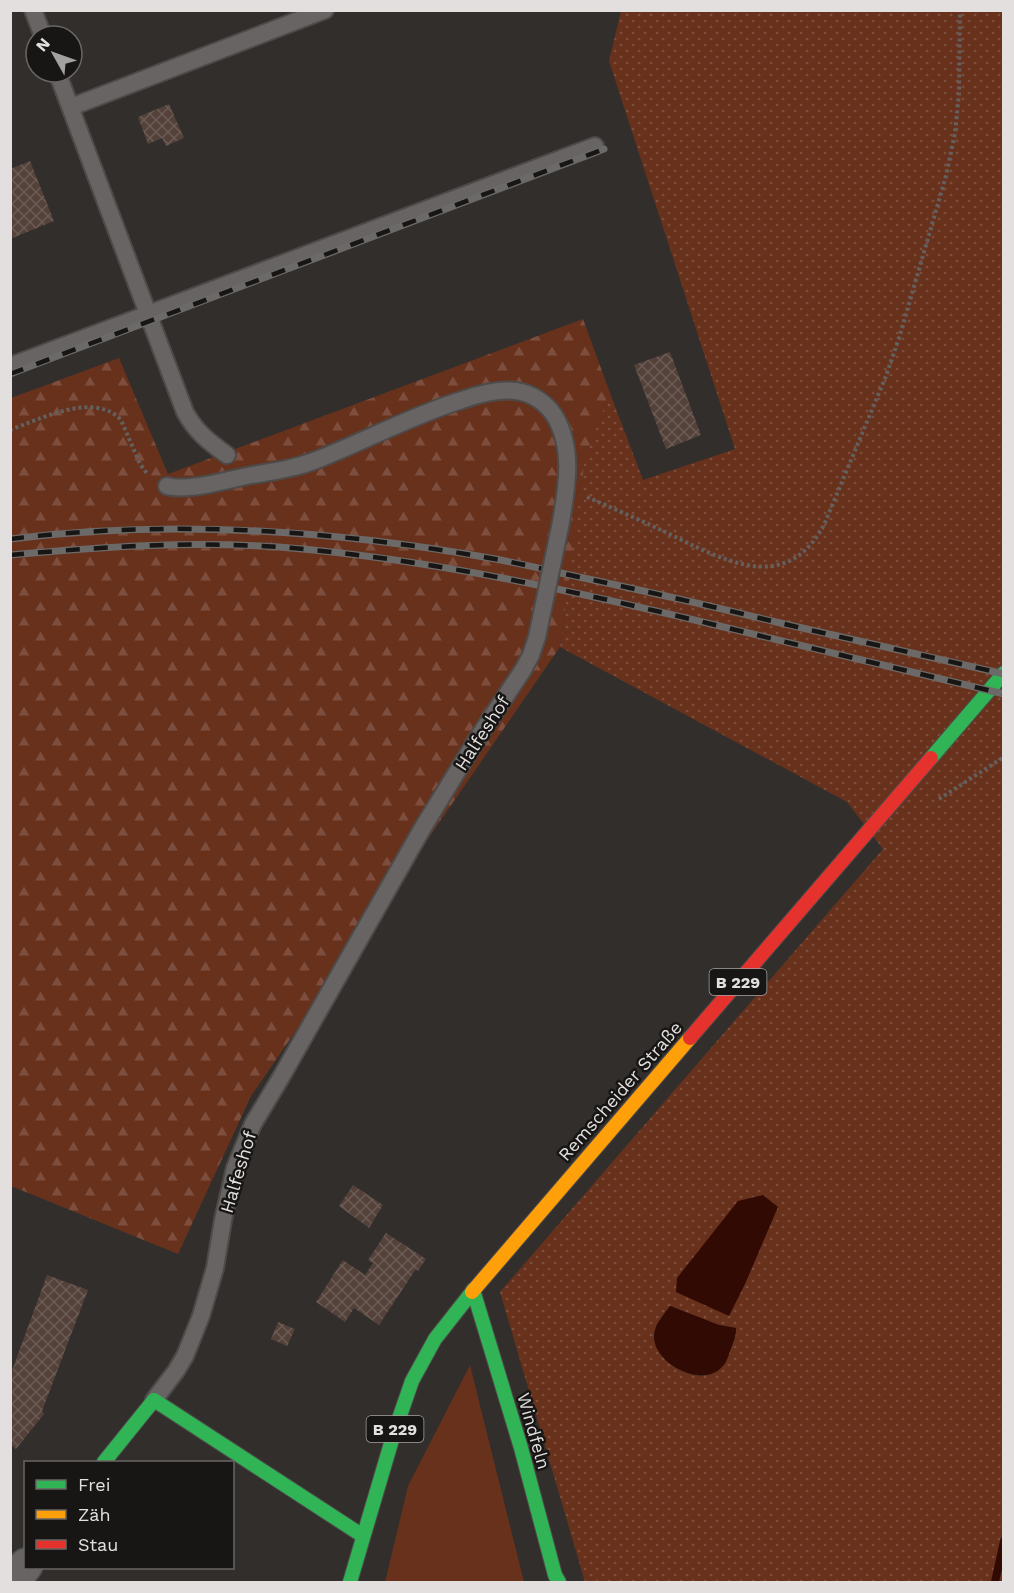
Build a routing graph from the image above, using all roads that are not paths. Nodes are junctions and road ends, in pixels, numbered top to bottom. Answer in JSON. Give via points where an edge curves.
{"nodes":[{"id":1,"x":325,"y":10,"type":"edge"},
{"id":2,"x":62,"y":84,"type":"edge"},
{"id":3,"x":71,"y":107,"type":"junction"},
{"id":4,"x":595,"y":146,"type":"dead end"},
{"id":5,"x":147,"y":314,"type":"junction"},
{"id":6,"x":10,"y":366,"type":"edge"},
{"id":7,"x":227,"y":455,"type":"dead end"},
{"id":8,"x":167,"y":486,"type":"road end"},
{"id":9,"x":1004,"y":673,"type":"edge"},
{"id":10,"x":473,"y":1290,"type":"junction"},
{"id":11,"x":154,"y":1400,"type":"junction"},
{"id":12,"x":105,"y":1461,"type":"edge"},
{"id":13,"x":363,"y":1536,"type":"junction"},
{"id":14,"x":24,"y":1568,"type":"edge"},
{"id":15,"x":13,"y":1582,"type":"edge"},
{"id":16,"x":350,"y":1582,"type":"edge"},
{"id":17,"x":559,"y":1582,"type":"edge"}],
"edges":[{"from":1,"to":3,"type":"lane"},
{"from":2,"to":3,"type":"lane"},
{"from":3,"to":5,"type":"lane"},
{"from":4,"to":5,"type":"lane"},
{"from":5,"to":6,"type":"lane"},
{"from":5,"to":7,"type":"lane","via":[[185,412],[200,434]]},
{"from":8,"to":11,"type":"lane","name":"Halfeshof","bridge":true,"via":[[191,486],[298,467],[439,407],[504,391],[528,394],[548,407],[566,446],[567,488],[531,655],[427,820],[253,1124],[235,1168],[201,1316],[180,1363]]},
{"from":9,"to":10,"type":"main road","name":"Remscheider Straße","number":"B 229"},
{"from":10,"to":13,"type":"main road","name":"Remscheider Straße","number":"B 229","via":[[433,1341],[416,1373]]},
{"from":10,"to":17,"type":"main road","name":"Windfeln"},
{"from":11,"to":12,"type":"main road","name":"Halfeshof"},
{"from":11,"to":13,"type":"main road"},
{"from":13,"to":16,"type":"main road","name":"Remscheider Straße","number":"B 229"},
{"from":14,"to":15,"type":"street"}]}
